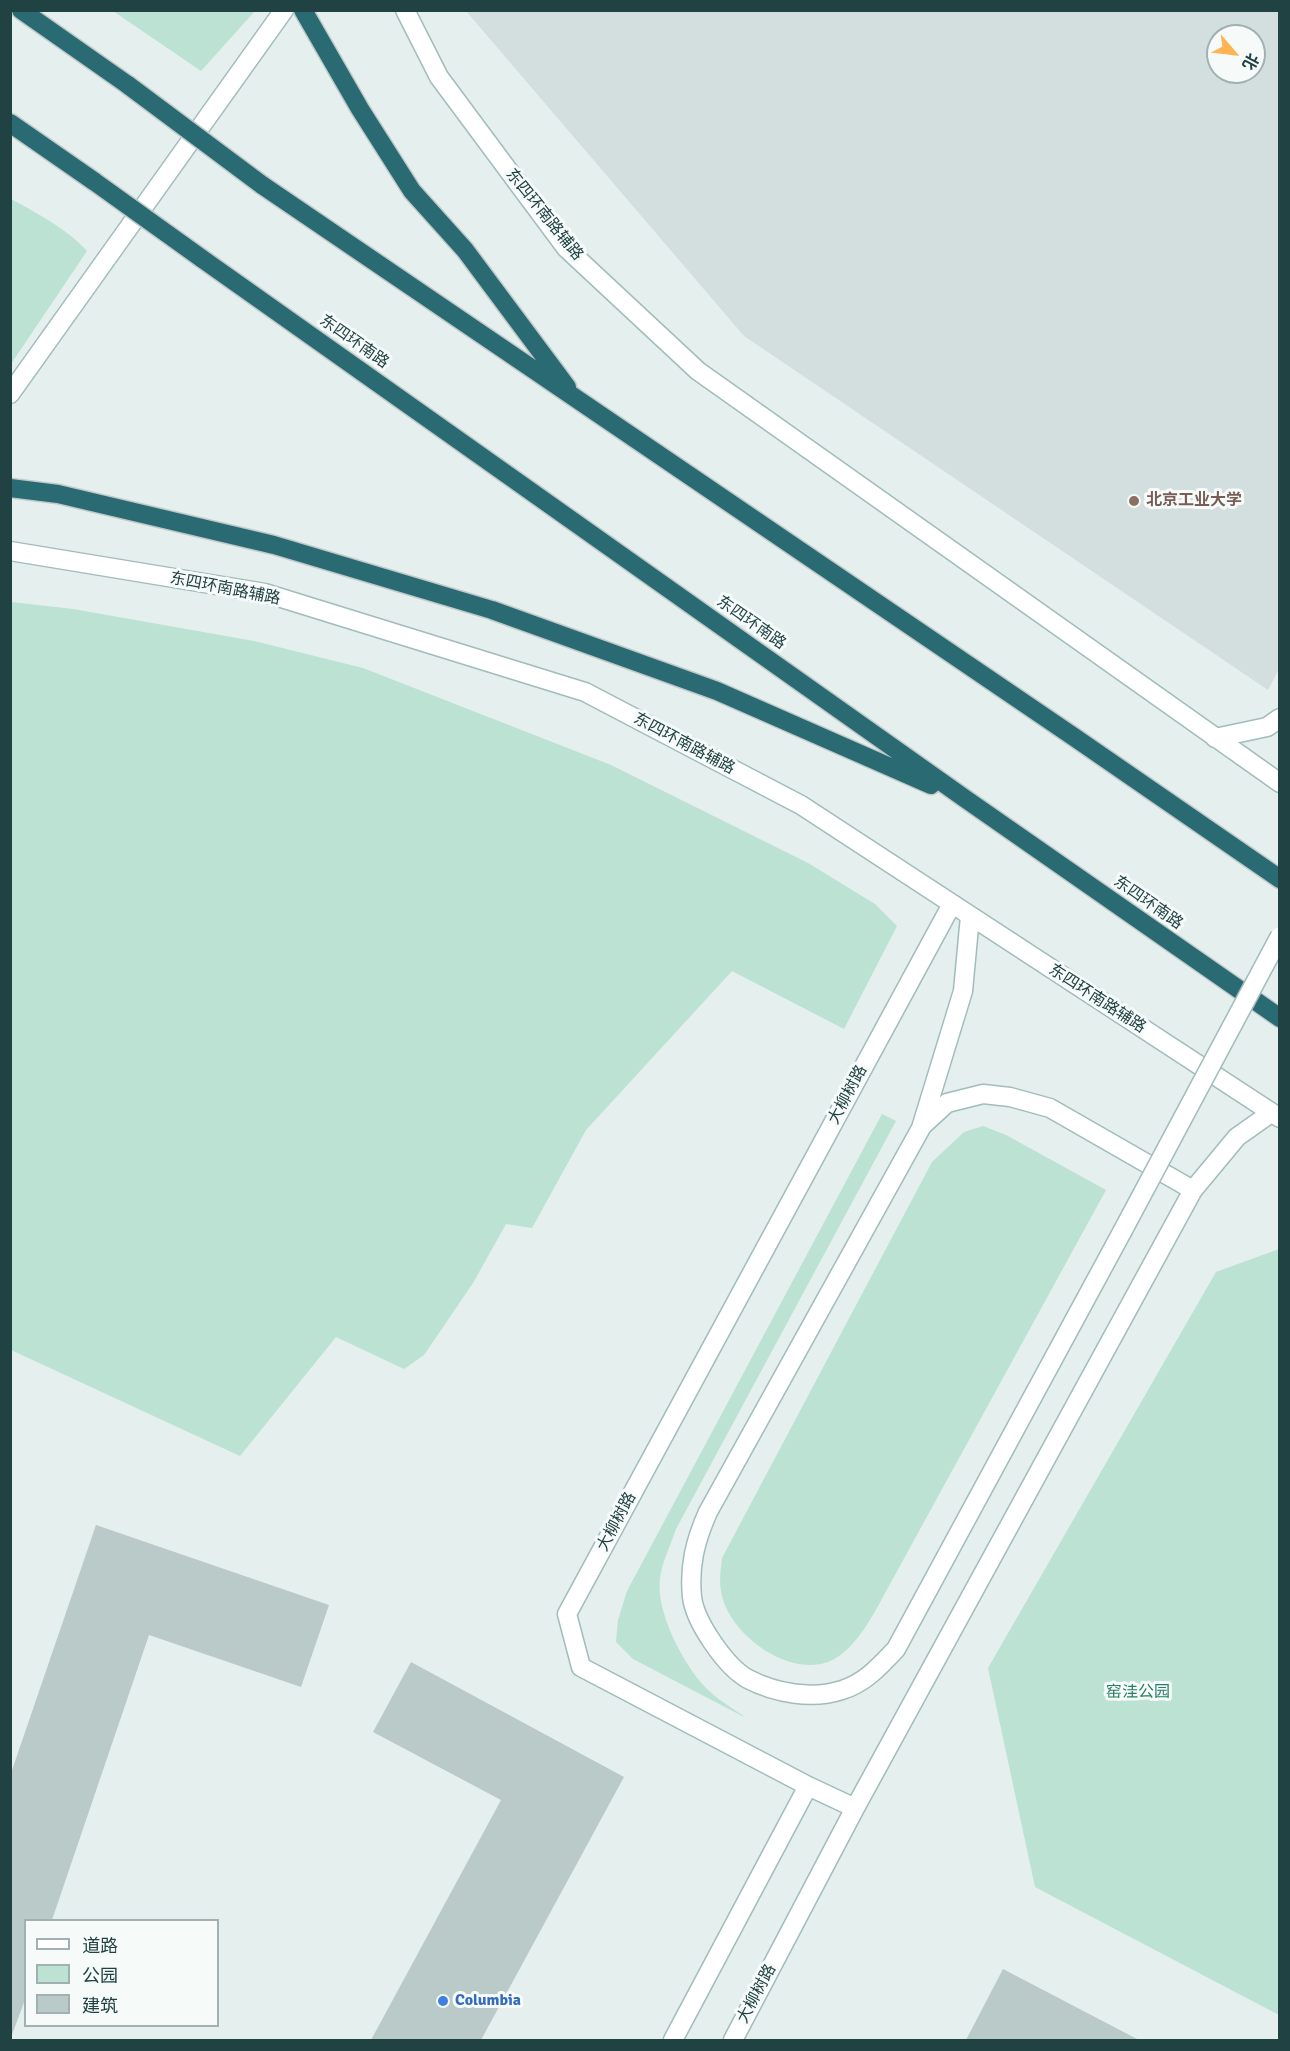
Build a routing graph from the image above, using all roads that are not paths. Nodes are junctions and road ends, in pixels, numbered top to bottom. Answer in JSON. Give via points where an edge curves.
{"nodes":[{"id":1,"x":21,"y":10,"type":"edge"},
{"id":2,"x":284,"y":10,"type":"edge"},
{"id":3,"x":303,"y":10,"type":"edge"},
{"id":4,"x":405,"y":10,"type":"edge"},
{"id":5,"x":10,"y":123,"type":"edge"},
{"id":6,"x":10,"y":139,"type":"edge"},
{"id":7,"x":57,"y":155,"type":"junction"},
{"id":8,"x":10,"y":394,"type":"edge"},
{"id":9,"x":578,"y":400,"type":"junction"},
{"id":10,"x":10,"y":488,"type":"edge"},
{"id":11,"x":10,"y":551,"type":"edge"},
{"id":12,"x":1280,"y":718,"type":"edge"},
{"id":13,"x":1215,"y":738,"type":"junction"},
{"id":14,"x":1280,"y":783,"type":"edge"},
{"id":15,"x":967,"y":800,"type":"junction"},
{"id":16,"x":1280,"y":879,"type":"edge"},
{"id":17,"x":952,"y":904,"type":"junction"},
{"id":18,"x":970,"y":916,"type":"junction"},
{"id":19,"x":1280,"y":936,"type":"edge"},
{"id":20,"x":1280,"y":1018,"type":"edge"},
{"id":21,"x":1276,"y":1116,"type":"edge"},
{"id":22,"x":921,"y":1128,"type":"junction"},
{"id":23,"x":1193,"y":1190,"type":"junction"},
{"id":24,"x":808,"y":1786,"type":"junction"},
{"id":25,"x":855,"y":1808,"type":"junction"},
{"id":26,"x":673,"y":2040,"type":"edge"},
{"id":27,"x":733,"y":2040,"type":"edge"}],
"edges":[{"from":1,"to":9,"type":"highway","bridge":true,"via":[[262,184]]},
{"from":2,"to":8,"type":"street"},
{"from":3,"to":9,"type":"highway","via":[[412,191],[465,250]]},
{"from":4,"to":13,"type":"street","name":"东四环南路辅路","via":[[439,77],[566,248],[698,372]]},
{"from":5,"to":7,"type":"highway"},
{"from":6,"to":7,"type":"highway"},
{"from":7,"to":15,"type":"highway","name":"东四环南路","bridge":true},
{"from":9,"to":16,"type":"highway"},
{"from":10,"to":15,"type":"highway","via":[[58,494],[274,545],[492,610],[717,691]]},
{"from":11,"to":17,"type":"street","name":"东四环南路辅路","via":[[265,593],[585,692],[801,805]]},
{"from":12,"to":13,"type":"street","via":[[1267,727]]},
{"from":13,"to":14,"type":"street","name":"东四环南路辅路"},
{"from":15,"to":20,"type":"highway","name":"东四环南路"},
{"from":17,"to":18,"type":"street","name":"东四环南路辅路"},
{"from":17,"to":24,"type":"street","name":"大柳树路","via":[[567,1614],[581,1667]]},
{"from":18,"to":21,"type":"street","name":"东四环南路辅路"},
{"from":18,"to":22,"type":"street","via":[[963,991]]},
{"from":19,"to":22,"type":"street","bridge":true,"via":[[896,1649],[871,1676],[842,1690],[809,1695],[776,1690],[746,1678],[704,1631],[692,1599],[696,1538]]},
{"from":21,"to":23,"type":"street","name":"大柳树路","via":[[1237,1137]]},
{"from":22,"to":23,"type":"street","via":[[947,1103],[983,1094],[1010,1097],[1050,1108]]},
{"from":23,"to":25,"type":"street","name":"大柳树路"},
{"from":24,"to":25,"type":"street","name":"大柳树路"},
{"from":24,"to":26,"type":"street"},
{"from":25,"to":27,"type":"street","name":"大柳树路"}]}
